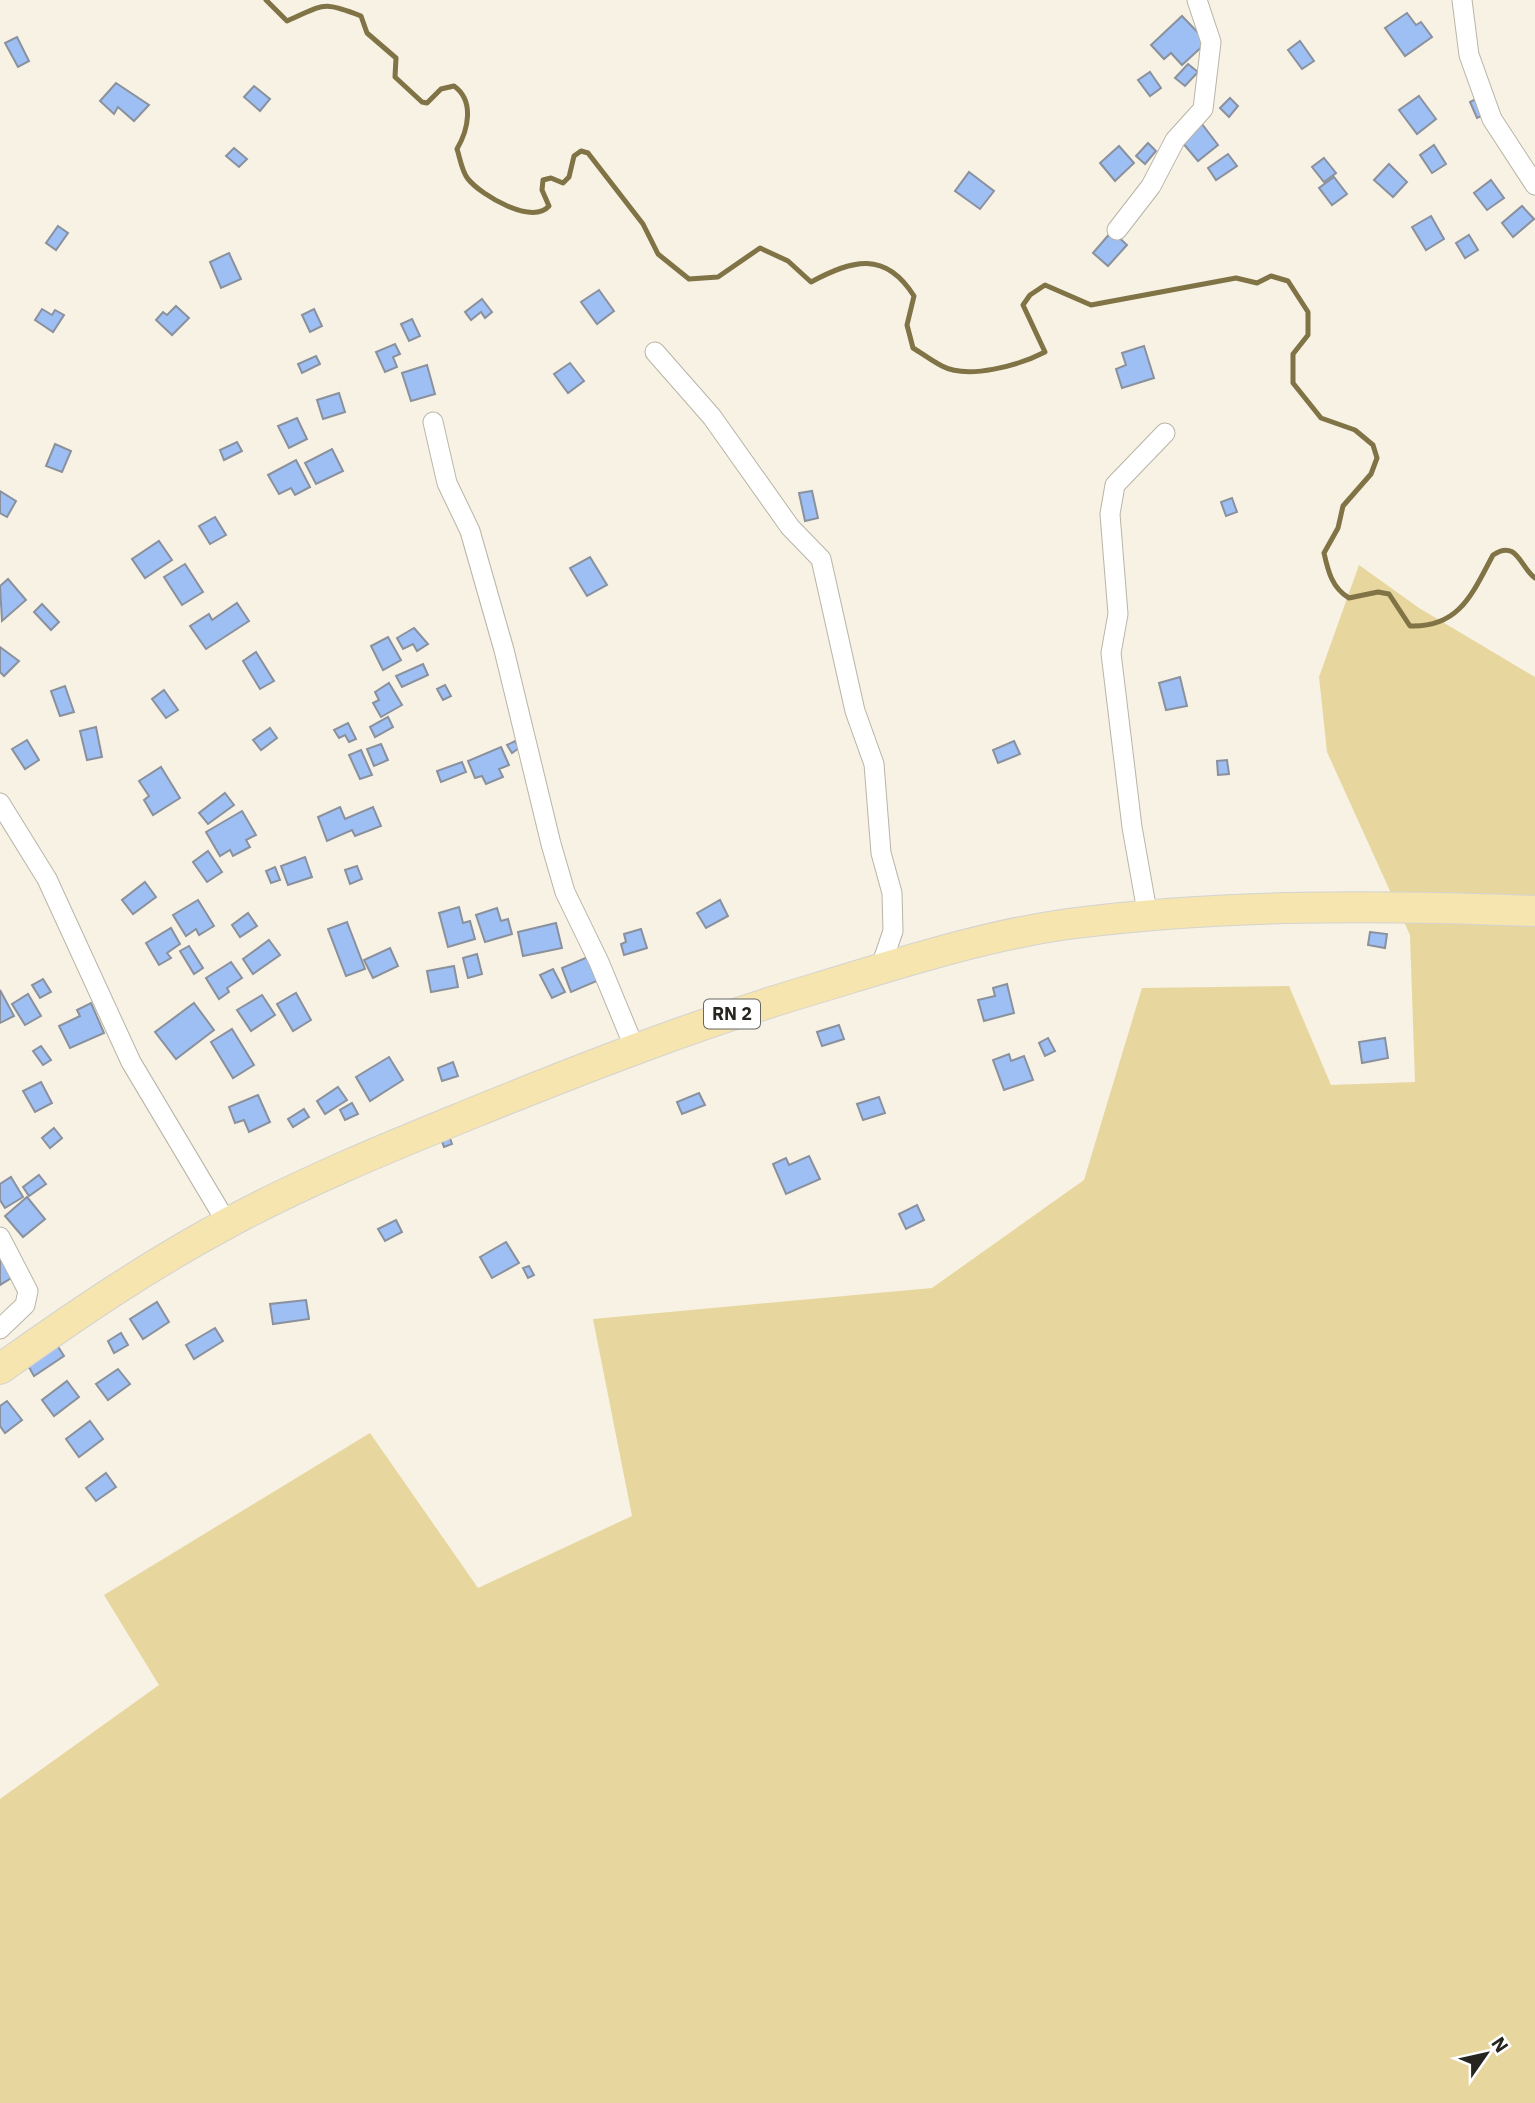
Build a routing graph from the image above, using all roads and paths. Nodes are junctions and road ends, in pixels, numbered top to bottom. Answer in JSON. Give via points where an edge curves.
{"nodes":[{"id":1,"x":1197,"y":0,"type":"edge"},
{"id":2,"x":1462,"y":0,"type":"edge"},
{"id":3,"x":1535,"y":185,"type":"edge"},
{"id":4,"x":1117,"y":230,"type":"dead end"},
{"id":5,"x":655,"y":352,"type":"dead end"},
{"id":6,"x":433,"y":422,"type":"dead end"},
{"id":7,"x":1164,"y":433,"type":"dead end"},
{"id":8,"x":0,"y":803,"type":"edge"},
{"id":9,"x":1535,"y":911,"type":"edge"},
{"id":10,"x":1148,"y":917,"type":"junction"},
{"id":11,"x":880,"y":969,"type":"junction"},
{"id":12,"x":635,"y":1049,"type":"junction"},
{"id":13,"x":228,"y":1223,"type":"junction"},
{"id":14,"x":0,"y":1237,"type":"edge"},
{"id":15,"x":0,"y":1329,"type":"edge"},
{"id":16,"x":0,"y":1368,"type":"edge"}],
"edges":[{"from":1,"to":4,"type":"street","via":[[1211,42],[1203,109],[1175,140],[1150,186]]},
{"from":2,"to":3,"type":"street","via":[[1469,55],[1492,119]]},
{"from":5,"to":11,"type":"street","via":[[712,417],[790,527],[821,559],[855,710],[874,764],[881,853],[892,893],[893,931]]},
{"from":6,"to":12,"type":"street","via":[[447,483],[470,531],[504,650],[565,892]]},
{"from":7,"to":10,"type":"street","via":[[1115,485],[1110,514],[1118,614],[1111,653]]},
{"from":8,"to":13,"type":"street","via":[[47,879],[131,1062]]},
{"from":9,"to":10,"type":"main road","number":"RN 2","via":[[1284,907]]},
{"from":10,"to":11,"type":"main road","number":"RN 2","via":[[1067,924]]},
{"from":11,"to":12,"type":"main road","number":"RN 2","via":[[740,1011]]},
{"from":12,"to":13,"type":"main road","number":"RN 2","via":[[380,1151]]},
{"from":13,"to":16,"type":"main road","number":"RN 2"},
{"from":14,"to":15,"type":"street","via":[[28,1292],[25,1305]]}]}
